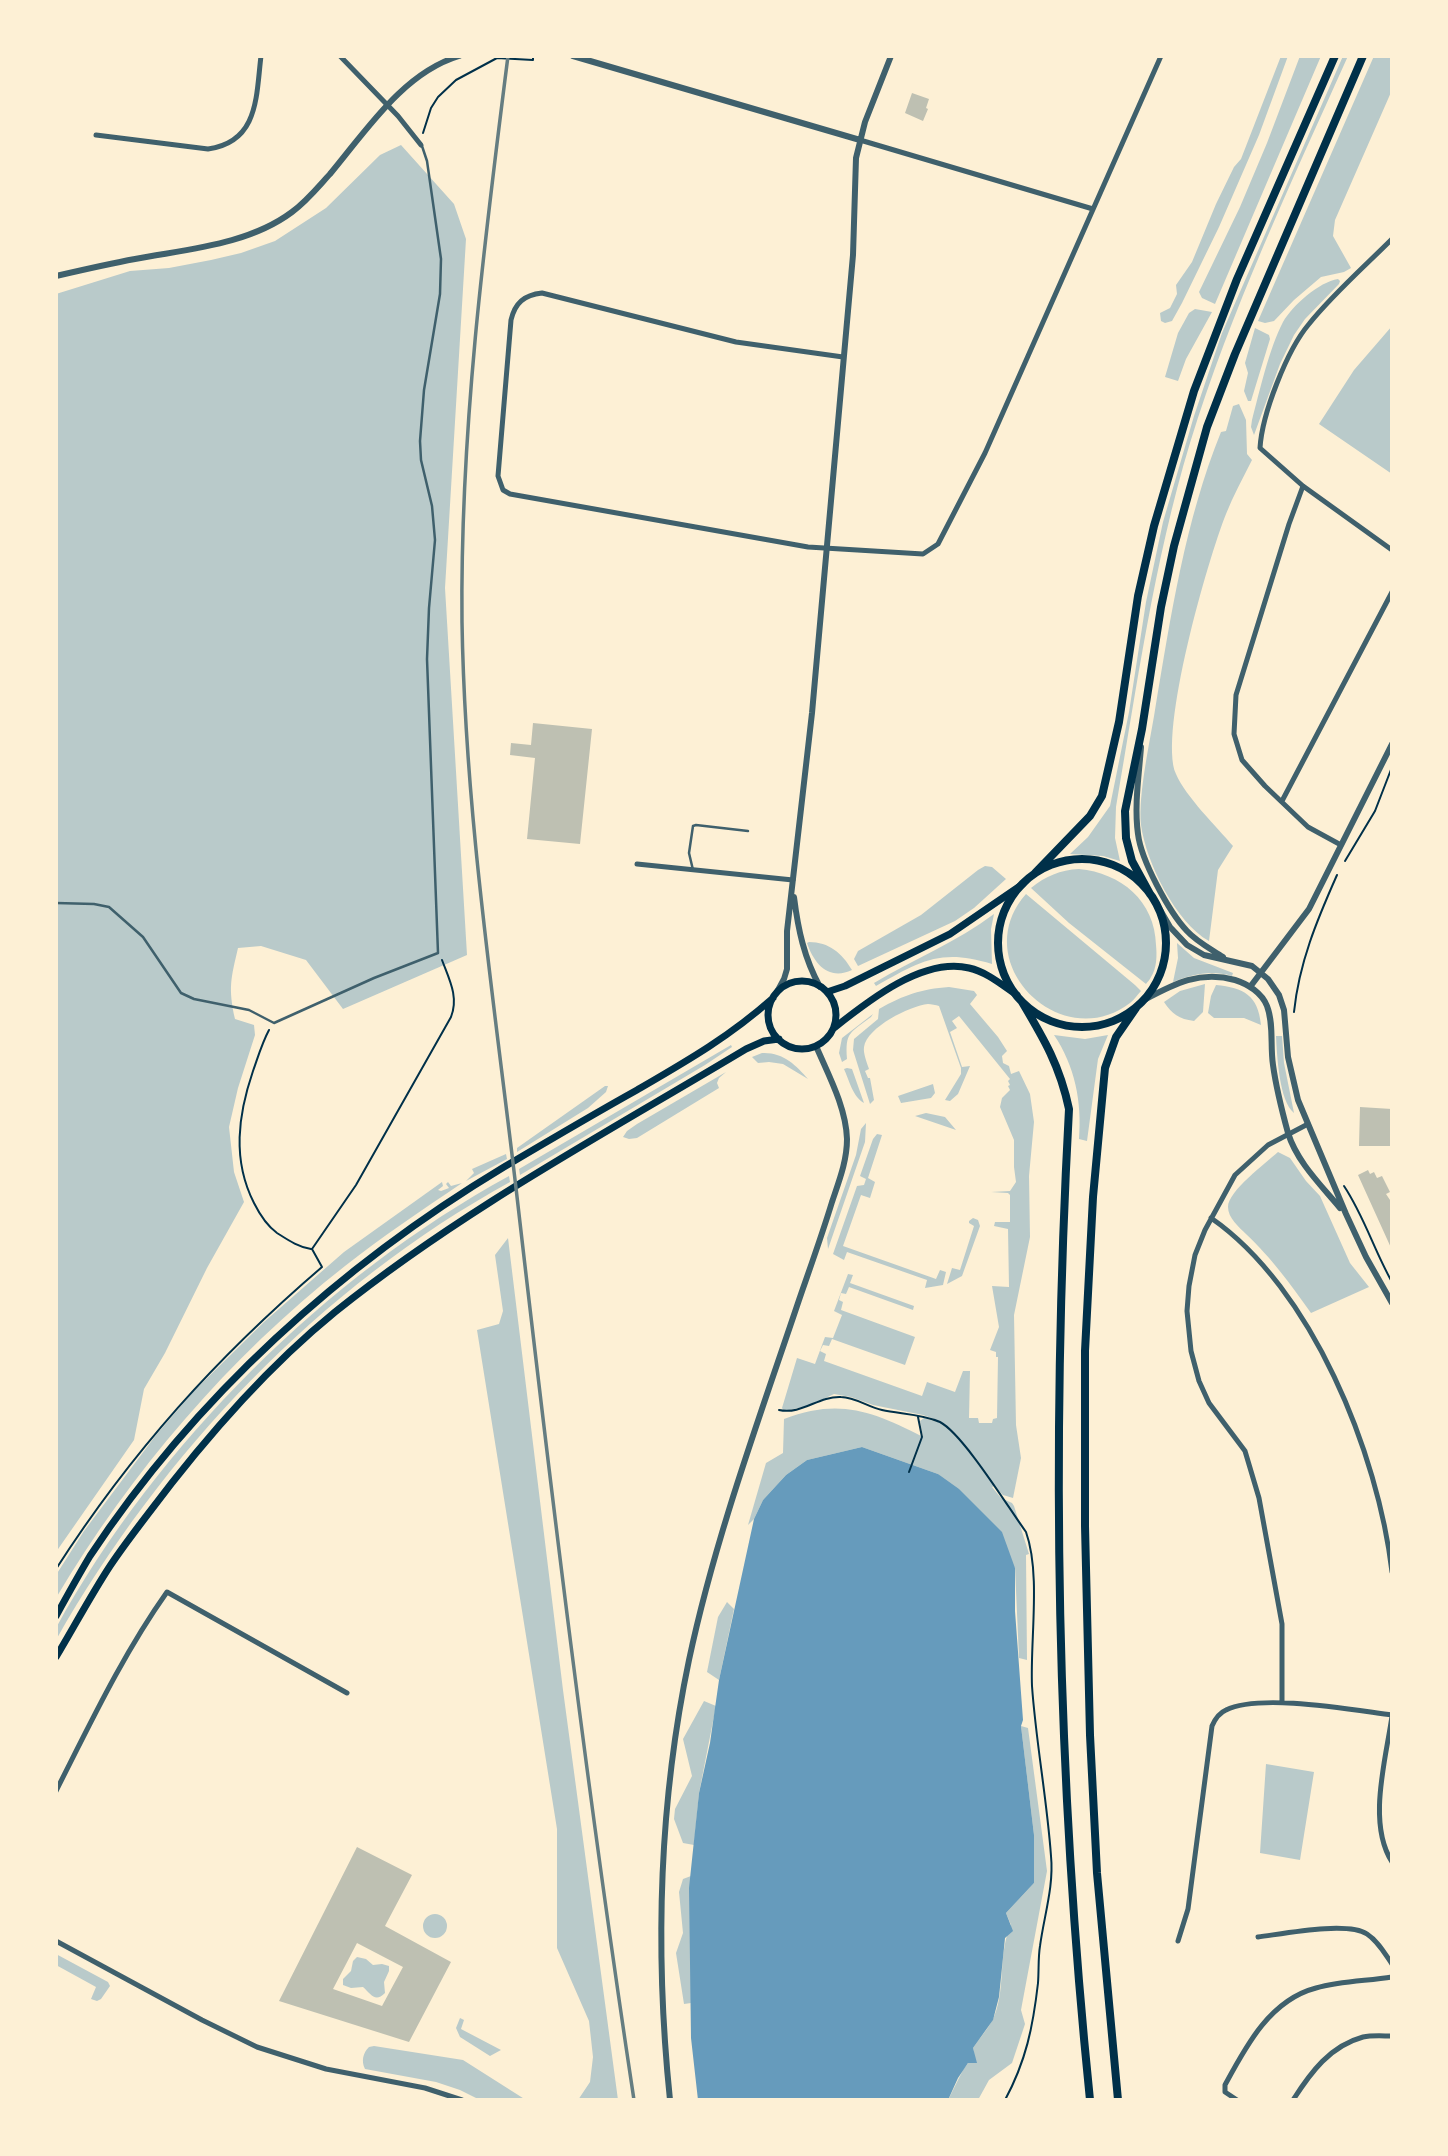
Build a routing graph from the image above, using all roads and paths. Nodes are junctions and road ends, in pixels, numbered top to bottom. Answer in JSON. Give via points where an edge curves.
{"nodes":[{"id":1,"x":261,"y":56,"type":"edge"},
{"id":2,"x":340,"y":56,"type":"edge"},
{"id":3,"x":459,"y":56,"type":"edge"},
{"id":4,"x":533,"y":56,"type":"edge"},
{"id":5,"x":573,"y":56,"type":"edge"},
{"id":6,"x":891,"y":56,"type":"edge"},
{"id":7,"x":1161,"y":56,"type":"edge"},
{"id":8,"x":1335,"y":56,"type":"edge"},
{"id":9,"x":1363,"y":56,"type":"edge"},
{"id":10,"x":388,"y":106,"type":"junction"},
{"id":11,"x":96,"y":135,"type":"dead end"},
{"id":12,"x":860,"y":140,"type":"junction"},
{"id":13,"x":421,"y":145,"type":"junction"},
{"id":14,"x":1093,"y":209,"type":"junction"},
{"id":15,"x":1392,"y":239,"type":"edge"},
{"id":16,"x":56,"y":276,"type":"edge"},
{"id":17,"x":843,"y":358,"type":"junction"},
{"id":18,"x":1303,"y":486,"type":"junction"},
{"id":19,"x":826,"y":548,"type":"junction"},
{"id":20,"x":1392,"y":550,"type":"edge"},
{"id":21,"x":1392,"y":592,"type":"edge"},
{"id":22,"x":1142,"y":729,"type":"junction"},
{"id":23,"x":1392,"y":744,"type":"edge"},
{"id":24,"x":1392,"y":767,"type":"edge"},
{"id":25,"x":1282,"y":801,"type":"junction"},
{"id":26,"x":748,"y":831,"type":"dead end"},
{"id":27,"x":1341,"y":845,"type":"junction"},
{"id":28,"x":1342,"y":863,"type":"dead end"},
{"id":29,"x":637,"y":864,"type":"dead end"},
{"id":30,"x":1340,"y":869,"type":"dead end"},
{"id":31,"x":693,"y":870,"type":"junction"},
{"id":32,"x":1035,"y":873,"type":"junction"},
{"id":33,"x":793,"y":880,"type":"junction"},
{"id":34,"x":1023,"y":884,"type":"junction"},
{"id":35,"x":792,"y":889,"type":"junction"},
{"id":36,"x":1153,"y":898,"type":"junction"},
{"id":37,"x":56,"y":903,"type":"edge"},
{"id":38,"x":439,"y":953,"type":"junction"},
{"id":39,"x":1227,"y":960,"type":"junction"},
{"id":40,"x":1260,"y":972,"type":"junction"},
{"id":41,"x":1250,"y":987,"type":"junction"},
{"id":42,"x":824,"y":989,"type":"junction"},
{"id":43,"x":775,"y":995,"type":"junction"},
{"id":44,"x":1019,"y":998,"type":"junction"},
{"id":45,"x":1143,"y":1000,"type":"junction"},
{"id":46,"x":1136,"y":1008,"type":"junction"},
{"id":47,"x":1293,"y":1020,"type":"dead end"},
{"id":48,"x":274,"y":1023,"type":"junction"},
{"id":49,"x":833,"y":1029,"type":"junction"},
{"id":50,"x":779,"y":1040,"type":"junction"},
{"id":51,"x":816,"y":1046,"type":"junction"},
{"id":52,"x":1308,"y":1124,"type":"junction"},
{"id":53,"x":1289,"y":1133,"type":"junction"},
{"id":54,"x":1344,"y":1185,"type":"dead end"},
{"id":55,"x":1346,"y":1214,"type":"junction"},
{"id":56,"x":1211,"y":1218,"type":"junction"},
{"id":57,"x":312,"y":1249,"type":"junction"},
{"id":58,"x":1392,"y":1282,"type":"edge"},
{"id":59,"x":1389,"y":1291,"type":"edge"},
{"id":60,"x":1392,"y":1303,"type":"edge"},
{"id":61,"x":779,"y":1410,"type":"dead end"},
{"id":62,"x":918,"y":1416,"type":"junction"},
{"id":63,"x":909,"y":1472,"type":"dead end"},
{"id":64,"x":56,"y":1569,"type":"edge"},
{"id":65,"x":1392,"y":1572,"type":"edge"},
{"id":66,"x":56,"y":1616,"type":"edge"},
{"id":67,"x":56,"y":1657,"type":"edge"},
{"id":68,"x":347,"y":1693,"type":"dead end"},
{"id":69,"x":1282,"y":1702,"type":"junction"},
{"id":70,"x":1392,"y":1715,"type":"edge"},
{"id":71,"x":56,"y":1791,"type":"edge"},
{"id":72,"x":1392,"y":1861,"type":"edge"},
{"id":73,"x":1258,"y":1937,"type":"dead end"},
{"id":74,"x":56,"y":1941,"type":"edge"},
{"id":75,"x":1178,"y":1941,"type":"dead end"},
{"id":76,"x":1392,"y":1964,"type":"edge"},
{"id":77,"x":1392,"y":1977,"type":"edge"},
{"id":78,"x":1392,"y":2036,"type":"edge"},
{"id":79,"x":462,"y":2100,"type":"edge"},
{"id":80,"x":670,"y":2100,"type":"edge"},
{"id":81,"x":1005,"y":2100,"type":"edge"},
{"id":82,"x":1090,"y":2100,"type":"edge"},
{"id":83,"x":1118,"y":2100,"type":"edge"},
{"id":84,"x":1237,"y":2100,"type":"edge"},
{"id":85,"x":1293,"y":2100,"type":"edge"}],
"edges":[{"from":1,"to":11,"type":"street","via":[[251,120],[225,145],[208,149]]},
{"from":2,"to":10,"type":"street"},
{"from":3,"to":10,"type":"street","via":[[418,78]]},
{"from":4,"to":13,"type":"path","via":[[533,60],[497,58],[456,80],[431,108]]},
{"from":5,"to":12,"type":"street"},
{"from":6,"to":12,"type":"street"},
{"from":7,"to":14,"type":"street"},
{"from":8,"to":32,"type":"main road","via":[[1237,279],[1187,412],[1138,596],[1119,722],[1102,796],[1090,816]]},
{"from":9,"to":22,"type":"main road","via":[[1240,341],[1208,427],[1172,558]]},
{"from":10,"to":13,"type":"street"},
{"from":10,"to":16,"type":"street","via":[[314,192],[265,228],[207,246]]},
{"from":12,"to":14,"type":"street"},
{"from":12,"to":17,"type":"street"},
{"from":13,"to":38,"type":"lane","via":[[442,259],[420,441],[435,540],[427,659]]},
{"from":14,"to":19,"type":"street","via":[[985,453],[938,544],[923,554]]},
{"from":15,"to":18,"type":"street","via":[[1308,324],[1278,381],[1261,430],[1260,448]]},
{"from":17,"to":19,"type":"street"},
{"from":17,"to":19,"type":"street","via":[[736,342],[533,294],[519,302],[512,316],[498,459],[499,483],[510,494]]},
{"from":18,"to":20,"type":"street"},
{"from":18,"to":25,"type":"street","via":[[1236,695],[1234,734],[1242,760]]},
{"from":19,"to":33,"type":"street"},
{"from":21,"to":25,"type":"street"},
{"from":22,"to":36,"type":"main road","via":[[1125,826],[1132,861]]},
{"from":22,"to":39,"type":"street","via":[[1137,818],[1143,856],[1184,927]]},
{"from":23,"to":27,"type":"street"},
{"from":24,"to":28,"type":"path","via":[[1375,811]]},
{"from":25,"to":27,"type":"street","via":[[1308,827]]},
{"from":26,"to":31,"type":"lane","via":[[693,827],[689,853]]},
{"from":27,"to":40,"type":"street","via":[[1304,917]]},
{"from":29,"to":31,"type":"street"},
{"from":30,"to":47,"type":"path","via":[[1304,958]]},
{"from":31,"to":33,"type":"street"},
{"from":32,"to":34,"type":"main road"},
{"from":32,"to":36,"type":"main road","via":[[1072,860],[1101,861],[1135,878]]},
{"from":33,"to":35,"type":"street"},
{"from":34,"to":42,"type":"main road","via":[[950,934],[845,986]]},
{"from":34,"to":44,"type":"main road","via":[[1006,908],[998,950],[1008,982]]},
{"from":35,"to":42,"type":"street","via":[[808,964]]},
{"from":35,"to":43,"type":"street","via":[[787,969]]},
{"from":36,"to":39,"type":"street","via":[[1187,945]]},
{"from":36,"to":45,"type":"main road","via":[[1165,934],[1165,957],[1157,981]]},
{"from":37,"to":48,"type":"lane","via":[[109,907],[143,937],[181,993],[250,1010]]},
{"from":38,"to":48,"type":"lane"},
{"from":38,"to":57,"type":"path","via":[[452,987],[455,1006],[451,1017],[356,1185]]},
{"from":39,"to":40,"type":"street"},
{"from":40,"to":41,"type":"street"},
{"from":40,"to":52,"type":"street","via":[[1283,1003],[1291,1073]]},
{"from":41,"to":45,"type":"street","via":[[1222,976],[1201,976]]},
{"from":41,"to":53,"type":"street","via":[[1269,1012],[1273,1064]]},
{"from":42,"to":43,"type":"main road","via":[[794,982]]},
{"from":42,"to":49,"type":"main road","via":[[835,1009]]},
{"from":43,"to":50,"type":"main road","via":[[768,1020]]},
{"from":43,"to":66,"type":"main road","via":[[714,1044],[448,1202],[316,1302],[202,1413],[153,1471],[90,1557]]},
{"from":44,"to":46,"type":"main road","via":[[1042,1017],[1073,1026],[1107,1023]]},
{"from":44,"to":49,"type":"main road","via":[[978,971],[943,967],[901,981]]},
{"from":44,"to":82,"type":"main road","via":[[1052,1052],[1069,1109],[1060,1287],[1059,1623],[1066,1800]]},
{"from":45,"to":46,"type":"main road"},
{"from":46,"to":83,"type":"main road","via":[[1116,1037],[1105,1068],[1085,1351],[1090,1735],[1097,1873]]},
{"from":48,"to":57,"type":"path","via":[[247,1088],[240,1128],[241,1166],[252,1199],[270,1228],[299,1247]]},
{"from":49,"to":51,"type":"main road"},
{"from":50,"to":51,"type":"main road","via":[[799,1049]]},
{"from":50,"to":67,"type":"main road","via":[[746,1049],[513,1187],[416,1251],[333,1314],[220,1424],[172,1482],[111,1565]]},
{"from":51,"to":80,"type":"street","via":[[843,1117],[845,1156],[737,1486],[689,1661],[668,1806],[662,1906]]},
{"from":52,"to":53,"type":"street"},
{"from":52,"to":55,"type":"street"},
{"from":53,"to":55,"type":"street","via":[[1304,1163]]},
{"from":53,"to":56,"type":"street","via":[[1268,1145],[1236,1175]]},
{"from":54,"to":58,"type":"path"},
{"from":55,"to":59,"type":"street","via":[[1366,1257]]},
{"from":56,"to":65,"type":"street","via":[[1272,1276],[1331,1371],[1359,1432],[1388,1539]]},
{"from":56,"to":69,"type":"street","via":[[1195,1255],[1188,1332],[1202,1388],[1245,1451],[1259,1498],[1282,1624]]},
{"from":57,"to":64,"type":"path","via":[[322,1267],[236,1345],[173,1412]]},
{"from":59,"to":60,"type":"street"},
{"from":61,"to":62,"type":"path","via":[[804,1409],[838,1396]]},
{"from":62,"to":63,"type":"path","via":[[922,1437]]},
{"from":62,"to":81,"type":"path","via":[[940,1422],[957,1436],[1026,1532],[1030,1549],[1032,1684],[1052,1858],[1029,2039]]},
{"from":68,"to":71,"type":"street","via":[[167,1592],[103,1699]]},
{"from":69,"to":70,"type":"street"},
{"from":69,"to":75,"type":"street","via":[[1228,1709],[1214,1720],[1188,1909]]},
{"from":70,"to":72,"type":"street","via":[[1379,1820]]},
{"from":73,"to":76,"type":"street","via":[[1354,1929],[1374,1940]]},
{"from":74,"to":79,"type":"street","via":[[257,2047],[326,2069]]},
{"from":77,"to":84,"type":"street","via":[[1316,1988],[1278,2008],[1225,2085],[1225,2092]]},
{"from":78,"to":85,"type":"street","via":[[1365,2037],[1337,2048],[1310,2073]]}]}
